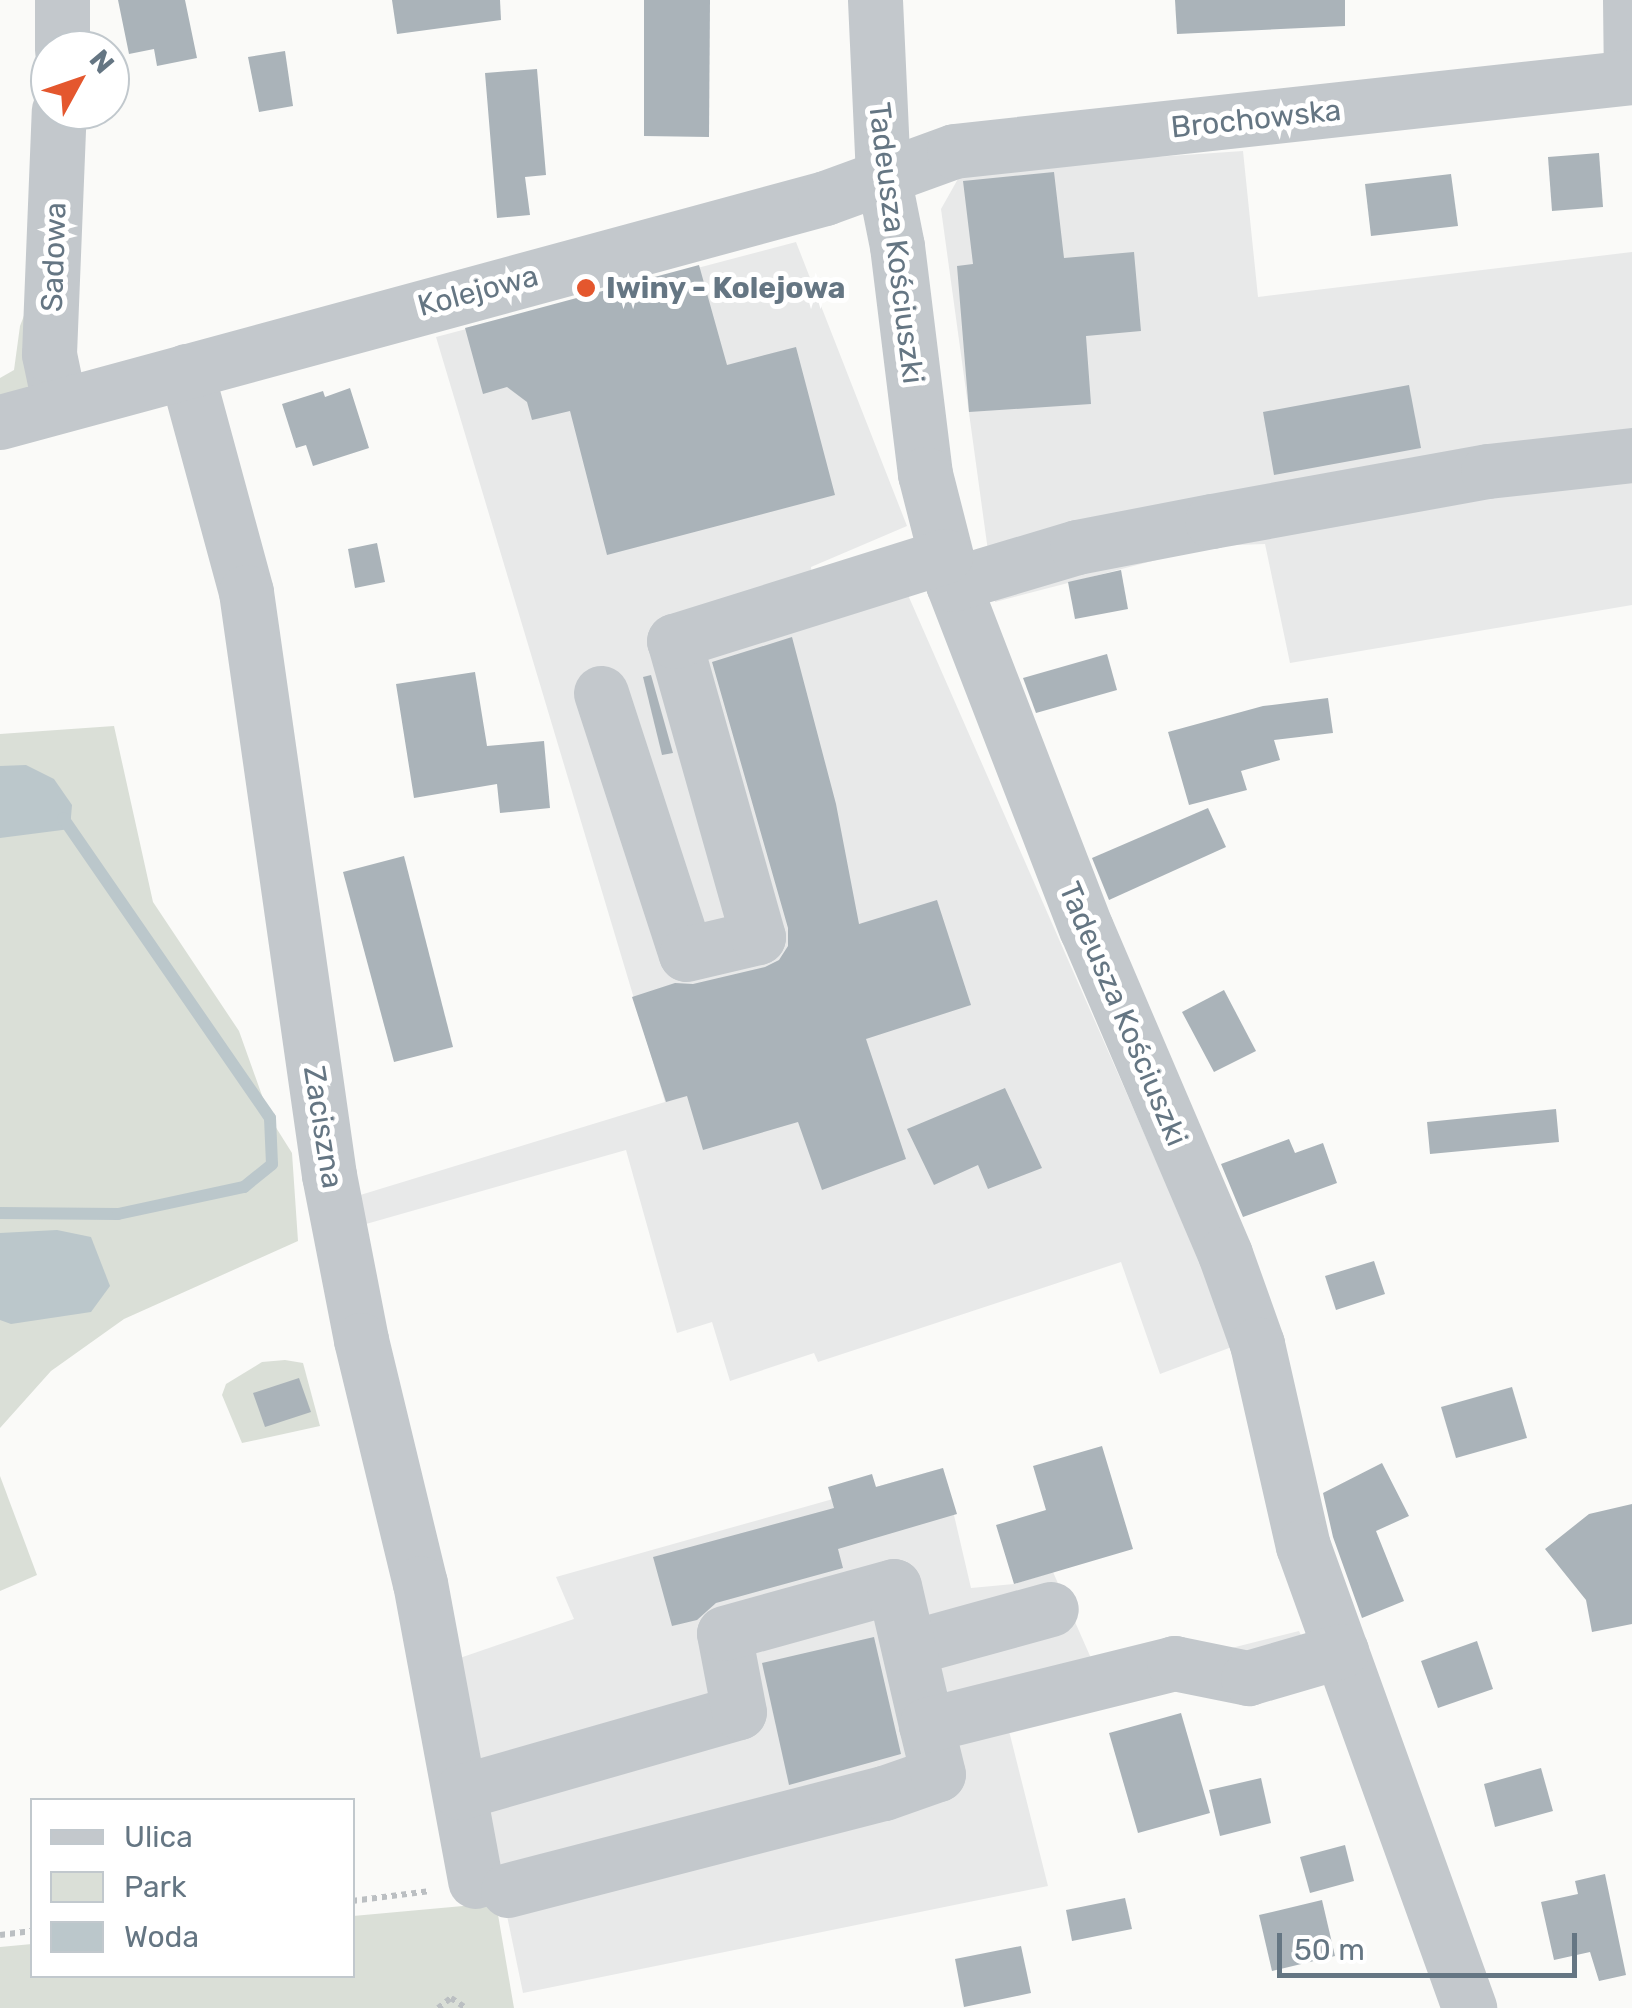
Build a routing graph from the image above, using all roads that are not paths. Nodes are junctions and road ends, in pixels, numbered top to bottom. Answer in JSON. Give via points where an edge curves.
{"nodes":[{"id":1,"x":62,"y":0,"type":"edge"},
{"id":2,"x":875,"y":0,"type":"edge"},
{"id":3,"x":1630,"y":0,"type":"edge"},
{"id":4,"x":62,"y":30,"type":"edge"},
{"id":5,"x":1631,"y":77,"type":"edge"},
{"id":6,"x":59,"y":130,"type":"edge"},
{"id":7,"x":883,"y":176,"type":"junction"},
{"id":8,"x":186,"y":371,"type":"junction"},
{"id":9,"x":59,"y":402,"type":"junction"},
{"id":10,"x":0,"y":422,"type":"edge"},
{"id":11,"x":1632,"y":455,"type":"edge"},
{"id":12,"x":949,"y":570,"type":"junction"},
{"id":13,"x":601,"y":693,"type":"dead end"},
{"id":14,"x":1050,"y":1609,"type":"dead end"},
{"id":15,"x":909,"y":1648,"type":"junction"},
{"id":16,"x":1341,"y":1651,"type":"junction"},
{"id":17,"x":926,"y":1725,"type":"junction"},
{"id":18,"x":460,"y":1792,"type":"junction"},
{"id":19,"x":1469,"y":2008,"type":"edge"}],
"edges":[{"from":1,"to":4,"type":"street"},
{"from":2,"to":7,"type":"street","name":"Tadeusza Kościuszki"},
{"from":3,"to":5,"type":"street"},
{"from":5,"to":7,"type":"street","name":"Brochowska","via":[[954,151]]},
{"from":6,"to":9,"type":"street","name":"Sadowa","via":[[50,354]]},
{"from":7,"to":8,"type":"street","name":"Kolejowa","via":[[825,198]]},
{"from":7,"to":12,"type":"street","name":"Tadeusza Kościuszki","via":[[925,474]]},
{"from":8,"to":9,"type":"street","name":"Kolejowa"},
{"from":8,"to":18,"type":"street","name":"Zaciszna","via":[[246,592],[329,1174]]},
{"from":9,"to":10,"type":"street","name":"Kolejowa"},
{"from":11,"to":12,"type":"street","via":[[1488,471]]},
{"from":12,"to":13,"type":"street","via":[[674,641],[758,936],[686,954]]},
{"from":12,"to":16,"type":"street","name":"Tadeusza Kościuszki","via":[[1086,928],[1225,1254],[1266,1381],[1303,1546]]},
{"from":14,"to":15,"type":"street"},
{"from":15,"to":17,"type":"street"},
{"from":15,"to":18,"type":"street","via":[[894,1586],[724,1633],[738,1712]]},
{"from":16,"to":17,"type":"street","via":[[1248,1678],[1174,1663]]},
{"from":16,"to":19,"type":"street","name":"Tadeusza Kościuszki"},
{"from":17,"to":18,"type":"street","name":"Zaciszna","via":[[938,1774],[884,1793],[491,1885]]}]}
